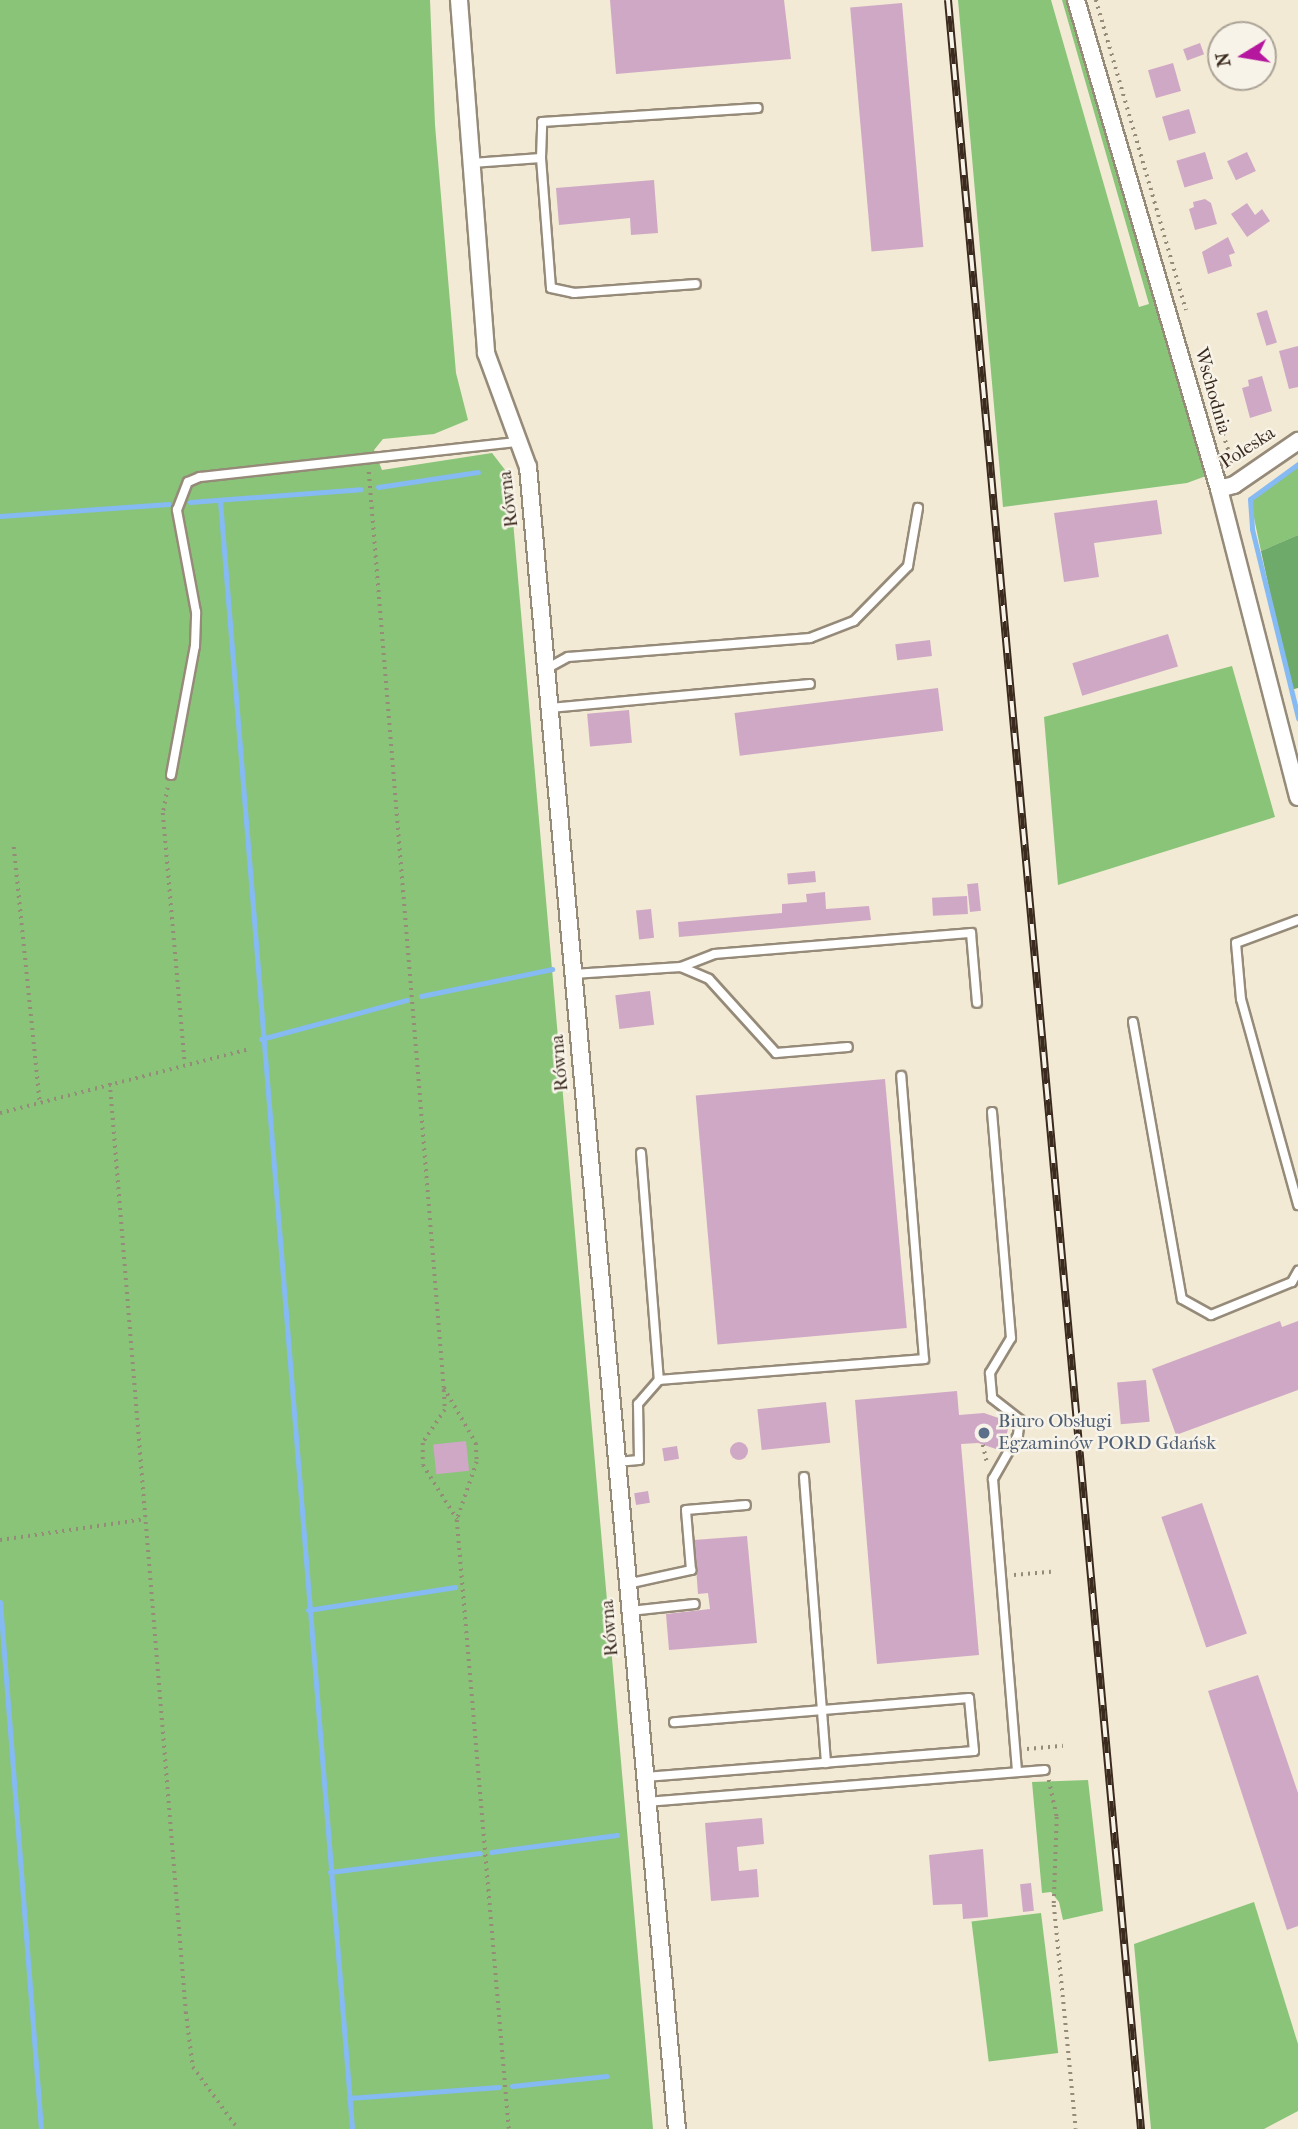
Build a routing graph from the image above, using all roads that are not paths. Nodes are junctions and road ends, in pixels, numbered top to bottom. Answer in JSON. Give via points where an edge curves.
{"nodes":[{"id":1,"x":459,"y":0,"type":"edge"},
{"id":2,"x":1076,"y":0,"type":"edge"},
{"id":3,"x":758,"y":108,"type":"dead end"},
{"id":4,"x":541,"y":158,"type":"junction"},
{"id":5,"x":471,"y":163,"type":"junction"},
{"id":6,"x":696,"y":284,"type":"dead end"},
{"id":7,"x":1298,"y":441,"type":"edge"},
{"id":8,"x":519,"y":442,"type":"junction"},
{"id":9,"x":1219,"y":489,"type":"junction"},
{"id":10,"x":918,"y":508,"type":"dead end"},
{"id":11,"x":546,"y":669,"type":"junction"},
{"id":12,"x":810,"y":684,"type":"dead end"},
{"id":13,"x":550,"y":708,"type":"junction"},
{"id":14,"x":171,"y":775,"type":"road end"},
{"id":15,"x":1298,"y":797,"type":"edge"},
{"id":16,"x":1298,"y":920,"type":"edge"},
{"id":17,"x":681,"y":967,"type":"junction"},
{"id":18,"x":573,"y":975,"type":"junction"},
{"id":19,"x":977,"y":1003,"type":"dead end"},
{"id":20,"x":1133,"y":1022,"type":"dead end"},
{"id":21,"x":848,"y":1047,"type":"dead end"},
{"id":22,"x":901,"y":1076,"type":"dead end"},
{"id":23,"x":992,"y":1112,"type":"dead end"},
{"id":24,"x":641,"y":1153,"type":"dead end"},
{"id":25,"x":1298,"y":1205,"type":"edge"},
{"id":26,"x":1298,"y":1271,"type":"edge"},
{"id":27,"x":659,"y":1380,"type":"junction"},
{"id":28,"x":617,"y":1462,"type":"junction"},
{"id":29,"x":804,"y":1477,"type":"dead end"},
{"id":30,"x":746,"y":1506,"type":"dead end"},
{"id":31,"x":627,"y":1584,"type":"junction"},
{"id":32,"x":695,"y":1604,"type":"dead end"},
{"id":33,"x":630,"y":1611,"type":"junction"},
{"id":34,"x":822,"y":1710,"type":"junction"},
{"id":35,"x":674,"y":1722,"type":"dead end"},
{"id":36,"x":826,"y":1763,"type":"junction"},
{"id":37,"x":1045,"y":1770,"type":"dead end"},
{"id":38,"x":1017,"y":1772,"type":"junction"},
{"id":39,"x":644,"y":1777,"type":"junction"},
{"id":40,"x":646,"y":1802,"type":"junction"},
{"id":41,"x":677,"y":2129,"type":"edge"}],
"edges":[{"from":1,"to":5,"type":"street","name":"Równa"},
{"from":2,"to":9,"type":"street","name":"Wschodnia"},
{"from":3,"to":4,"type":"lane","via":[[542,122]]},
{"from":4,"to":5,"type":"lane"},
{"from":4,"to":6,"type":"lane","via":[[551,288],[573,293]]},
{"from":5,"to":8,"type":"street","name":"Równa","via":[[486,353]]},
{"from":7,"to":9,"type":"street","name":"Poleska","via":[[1239,482]]},
{"from":8,"to":11,"type":"street","name":"Równa","via":[[528,467]]},
{"from":8,"to":14,"type":"lane","via":[[369,462],[221,474],[188,482],[177,510],[196,612],[195,646]]},
{"from":9,"to":15,"type":"street","name":"Wschodnia"},
{"from":10,"to":11,"type":"lane","via":[[908,566],[853,621],[810,638],[568,657]]},
{"from":11,"to":13,"type":"street","name":"Równa"},
{"from":12,"to":13,"type":"lane"},
{"from":13,"to":18,"type":"street","name":"Równa"},
{"from":16,"to":25,"type":"lane","via":[[1236,943],[1241,999]]},
{"from":17,"to":18,"type":"lane"},
{"from":17,"to":19,"type":"lane","via":[[715,954],[971,933]]},
{"from":17,"to":21,"type":"lane","via":[[709,979],[776,1053]]},
{"from":18,"to":28,"type":"street","name":"Równa"},
{"from":20,"to":26,"type":"lane","via":[[1182,1299],[1211,1315],[1292,1282]]},
{"from":22,"to":27,"type":"lane","via":[[925,1359]]},
{"from":23,"to":38,"type":"lane","via":[[1011,1338],[990,1373],[992,1398],[1020,1420],[1018,1435],[993,1479]]},
{"from":24,"to":27,"type":"lane"},
{"from":27,"to":28,"type":"lane","via":[[638,1404],[639,1460]]},
{"from":28,"to":31,"type":"street","name":"Równa"},
{"from":29,"to":34,"type":"lane"},
{"from":30,"to":31,"type":"lane","via":[[686,1510],[691,1570]]},
{"from":31,"to":33,"type":"street","name":"Równa"},
{"from":32,"to":33,"type":"lane"},
{"from":33,"to":39,"type":"street","name":"Równa"},
{"from":34,"to":35,"type":"lane"},
{"from":34,"to":36,"type":"lane"},
{"from":34,"to":36,"type":"lane","via":[[970,1698],[974,1751]]},
{"from":36,"to":39,"type":"lane"},
{"from":37,"to":38,"type":"lane"},
{"from":38,"to":40,"type":"lane"},
{"from":39,"to":40,"type":"street","name":"Równa"},
{"from":40,"to":41,"type":"street","name":"Równa"}]}
